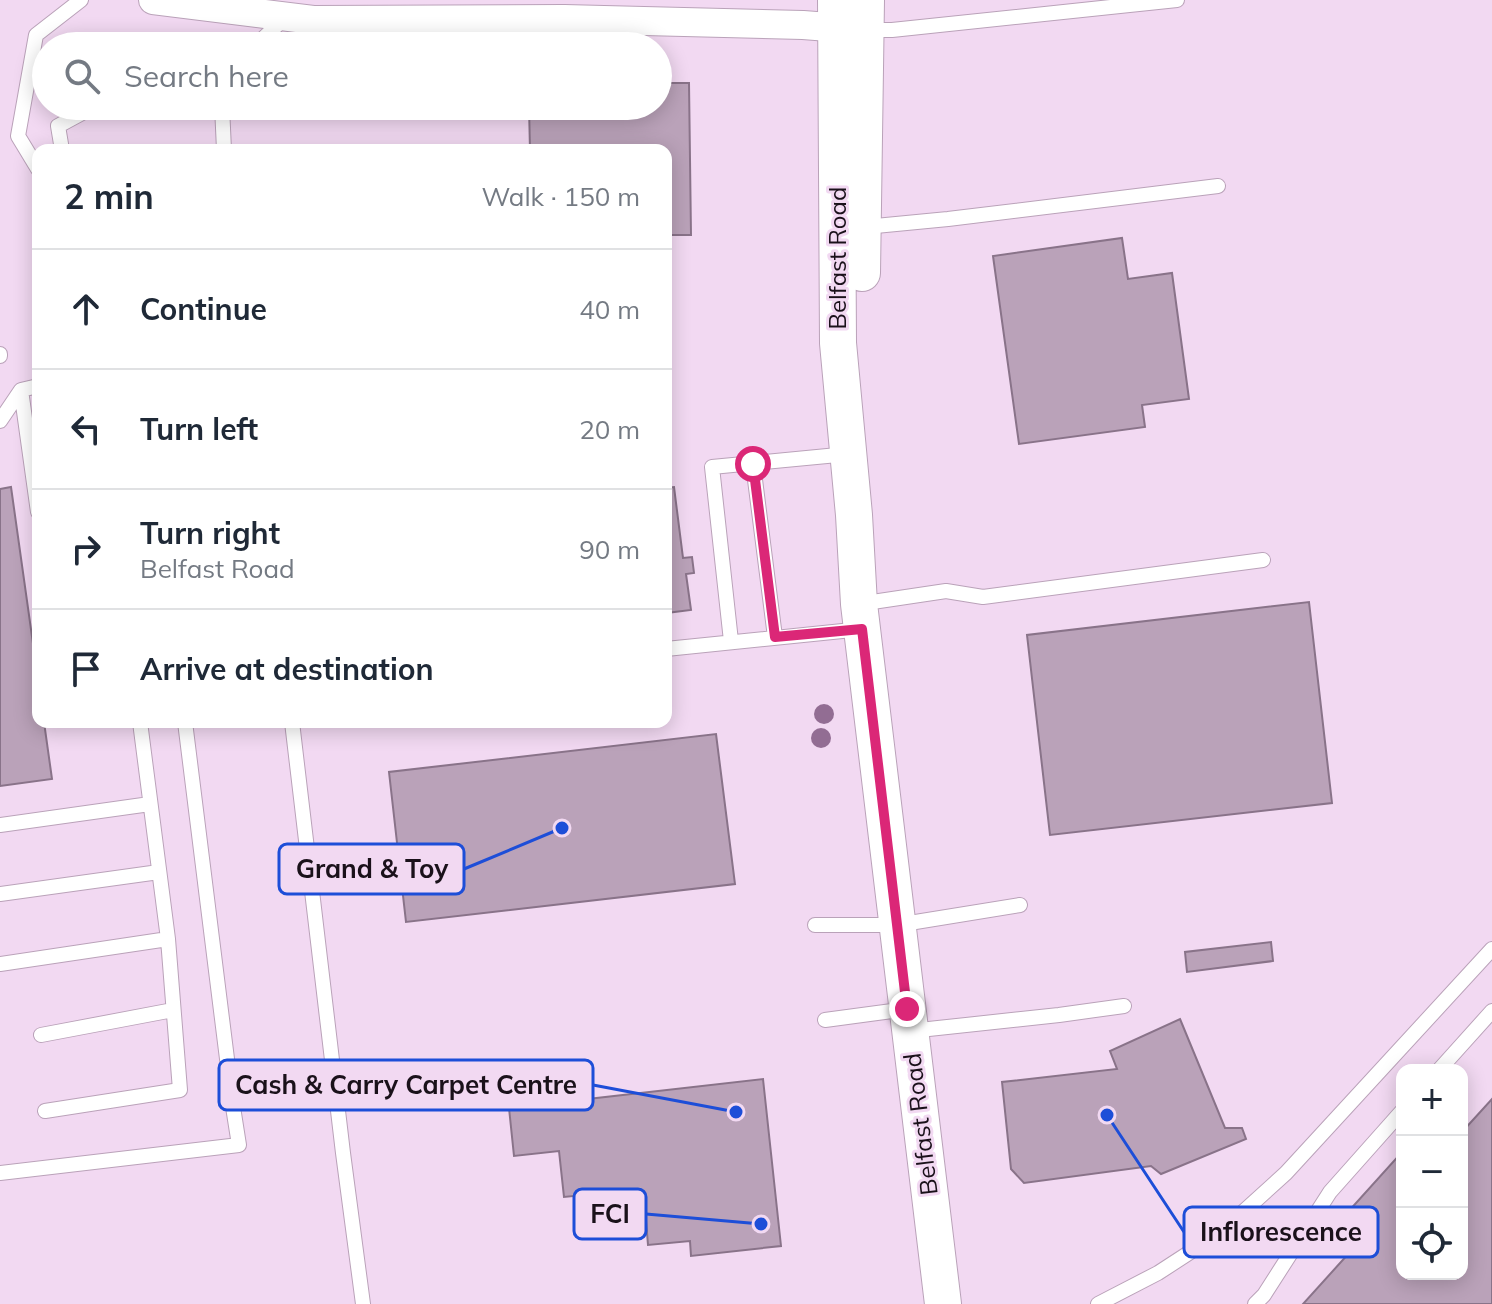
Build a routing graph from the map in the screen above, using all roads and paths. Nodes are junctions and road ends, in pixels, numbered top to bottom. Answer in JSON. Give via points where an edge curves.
{"nodes":[{"id":1,"x":81,"y":0,"type":"edge"},
{"id":2,"x":153,"y":0,"type":"edge"},
{"id":3,"x":1177,"y":0,"type":"edge"},
{"id":4,"x":560,"y":9,"type":"edge"},
{"id":5,"x":851,"y":14,"type":"edge"},
{"id":6,"x":286,"y":17,"type":"junction"},
{"id":7,"x":40,"y":32,"type":"edge"},
{"id":8,"x":270,"y":32,"type":"edge"},
{"id":9,"x":32,"y":57,"type":"edge"},
{"id":10,"x":69,"y":120,"type":"edge"},
{"id":11,"x":223,"y":120,"type":"edge"},
{"id":12,"x":61,"y":144,"type":"edge"},
{"id":13,"x":224,"y":144,"type":"edge"},
{"id":14,"x":32,"y":159,"type":"edge"},
{"id":15,"x":1218,"y":186,"type":"dead end"},
{"id":16,"x":850,"y":228,"type":"junction"},
{"id":17,"x":32,"y":387,"type":"edge"},
{"id":18,"x":21,"y":390,"type":"junction"},
{"id":19,"x":0,"y":421,"type":"edge"},
{"id":20,"x":849,"y":454,"type":"junction"},
{"id":21,"x":753,"y":464,"type":"junction"},
{"id":22,"x":32,"y":469,"type":"edge"},
{"id":23,"x":854,"y":515,"type":"junction"},
{"id":24,"x":1263,"y":560,"type":"dead end"},
{"id":25,"x":861,"y":616,"type":"junction"},
{"id":26,"x":775,"y":637,"type":"junction"},
{"id":27,"x":731,"y":641,"type":"junction"},
{"id":28,"x":672,"y":648,"type":"edge"},
{"id":29,"x":141,"y":728,"type":"edge"},
{"id":30,"x":186,"y":728,"type":"edge"},
{"id":31,"x":293,"y":728,"type":"edge"},
{"id":32,"x":150,"y":804,"type":"junction"},
{"id":33,"x":0,"y":825,"type":"edge"},
{"id":34,"x":159,"y":872,"type":"junction"},
{"id":35,"x":0,"y":894,"type":"edge"},
{"id":36,"x":1020,"y":905,"type":"dead end"},
{"id":37,"x":815,"y":925,"type":"dead end"},
{"id":38,"x":897,"y":925,"type":"junction"},
{"id":39,"x":168,"y":939,"type":"junction"},
{"id":40,"x":1492,"y":949,"type":"edge"},
{"id":41,"x":0,"y":964,"type":"edge"},
{"id":42,"x":1124,"y":1006,"type":"dead end"},
{"id":43,"x":173,"y":1010,"type":"junction"},
{"id":44,"x":1492,"y":1011,"type":"edge"},
{"id":45,"x":825,"y":1020,"type":"dead end"},
{"id":46,"x":908,"y":1020,"type":"junction"},
{"id":47,"x":41,"y":1035,"type":"dead end"},
{"id":48,"x":1444,"y":1064,"type":"edge"},
{"id":49,"x":45,"y":1111,"type":"dead end"},
{"id":50,"x":1396,"y":1118,"type":"edge"},
{"id":51,"x":0,"y":1173,"type":"edge"},
{"id":52,"x":363,"y":1304,"type":"edge"},
{"id":53,"x":943,"y":1304,"type":"edge"},
{"id":54,"x":1098,"y":1304,"type":"edge"},
{"id":55,"x":1255,"y":1304,"type":"edge"}],
"edges":[{"from":1,"to":7,"type":"lane"},
{"from":2,"to":6,"type":"street"},
{"from":3,"to":5,"type":"lane","via":[[892,30]]},
{"from":4,"to":5,"type":"street","via":[[803,25]]},
{"from":4,"to":6,"type":"street","via":[[350,21]]},
{"from":5,"to":16,"type":"street","name":"Belfast Road"},
{"from":6,"to":8,"type":"lane"},
{"from":9,"to":14,"type":"lane","via":[[18,136]]},
{"from":10,"to":12,"type":"lane","via":[[58,126]]},
{"from":11,"to":13,"type":"lane"},
{"from":15,"to":16,"type":"lane"},
{"from":16,"to":20,"type":"street","name":"Belfast Road","via":[[838,343]]},
{"from":16,"to":23,"type":"street","name":"Belfast Road","via":[[860,378]]},
{"from":17,"to":18,"type":"lane"},
{"from":18,"to":19,"type":"lane"},
{"from":18,"to":22,"type":"lane"},
{"from":20,"to":21,"type":"lane"},
{"from":20,"to":23,"type":"street","name":"Belfast Road"},
{"from":21,"to":26,"type":"lane"},
{"from":21,"to":27,"type":"lane","via":[[712,467]]},
{"from":23,"to":25,"type":"street","name":"Belfast Road"},
{"from":24,"to":25,"type":"lane","via":[[983,597],[946,591]]},
{"from":25,"to":26,"type":"lane"},
{"from":25,"to":38,"type":"street","name":"Belfast Road"},
{"from":26,"to":27,"type":"lane"},
{"from":27,"to":28,"type":"lane"},
{"from":29,"to":32,"type":"lane"},
{"from":30,"to":51,"type":"lane","via":[[239,1145]]},
{"from":31,"to":52,"type":"lane"},
{"from":32,"to":33,"type":"lane"},
{"from":32,"to":34,"type":"lane"},
{"from":34,"to":35,"type":"lane"},
{"from":34,"to":39,"type":"lane"},
{"from":36,"to":38,"type":"lane"},
{"from":37,"to":38,"type":"lane"},
{"from":38,"to":46,"type":"street","name":"Belfast Road"},
{"from":39,"to":41,"type":"lane"},
{"from":39,"to":43,"type":"lane"},
{"from":40,"to":54,"type":"lane","via":[[1286,1173],[1221,1232]]},
{"from":42,"to":46,"type":"lane","via":[[1059,1015]]},
{"from":43,"to":47,"type":"lane"},
{"from":43,"to":49,"type":"lane","via":[[180,1090]]},
{"from":44,"to":48,"type":"lane"},
{"from":45,"to":46,"type":"lane"},
{"from":46,"to":53,"type":"street","name":"Belfast Road"},
{"from":50,"to":55,"type":"lane","via":[[1330,1192]]}]}
